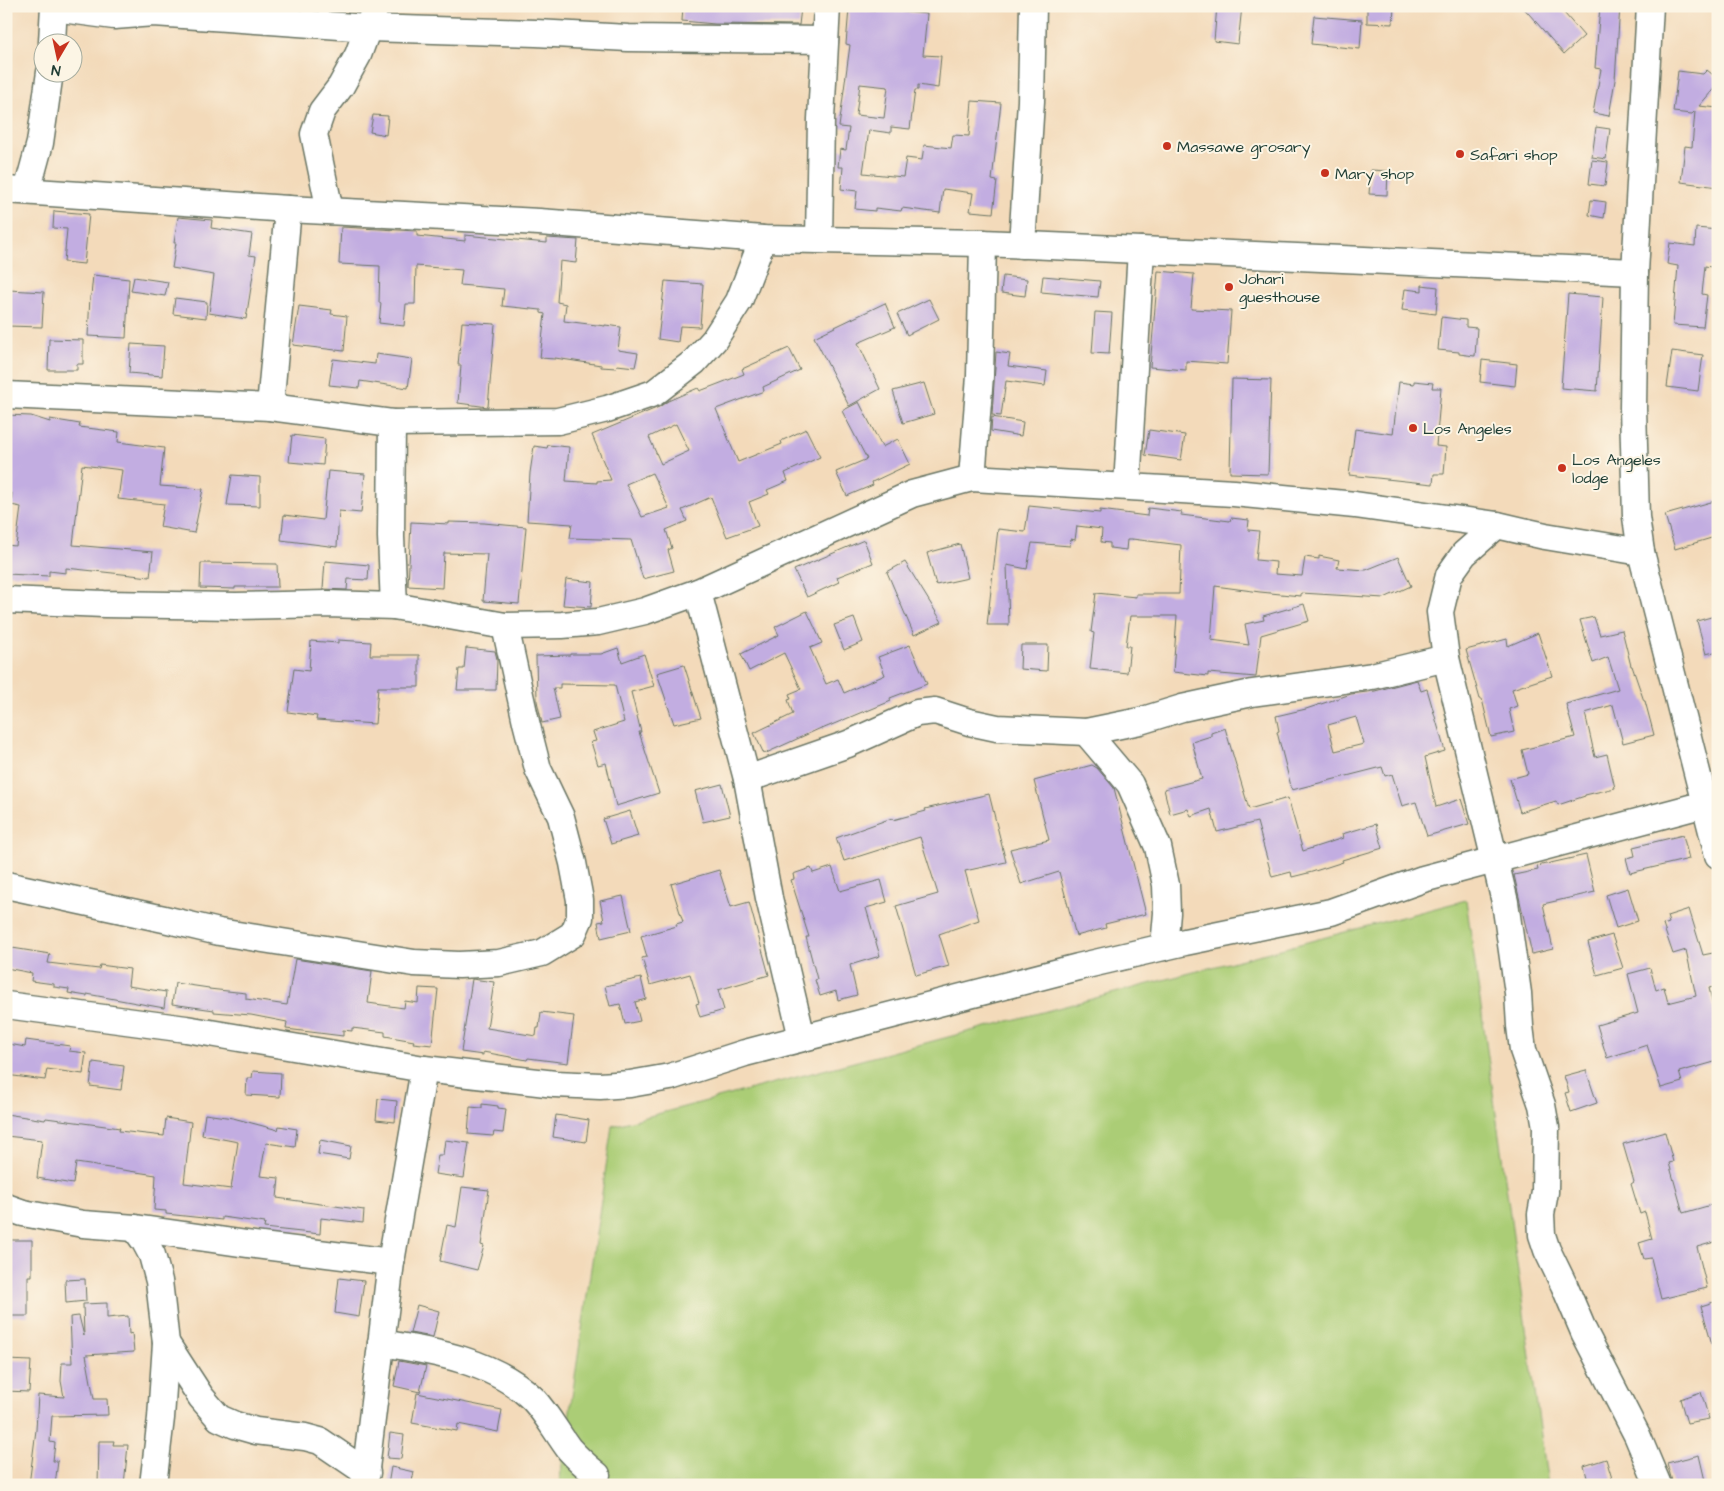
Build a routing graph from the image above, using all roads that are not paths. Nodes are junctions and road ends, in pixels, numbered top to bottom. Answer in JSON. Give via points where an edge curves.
{"nodes":[{"id":1,"x":827,"y":6,"type":"edge"},
{"id":2,"x":1033,"y":6,"type":"edge"},
{"id":3,"x":1650,"y":6,"type":"edge"},
{"id":4,"x":54,"y":7,"type":"edge"},
{"id":5,"x":371,"y":17,"type":"edge"},
{"id":6,"x":53,"y":32,"type":"edge"},
{"id":7,"x":825,"y":40,"type":"junction"},
{"id":8,"x":49,"y":82,"type":"edge"},
{"id":9,"x":16,"y":190,"type":"edge"},
{"id":10,"x":288,"y":209,"type":"junction"},
{"id":11,"x":330,"y":211,"type":"junction"},
{"id":12,"x":763,"y":239,"type":"junction"},
{"id":13,"x":819,"y":240,"type":"junction"},
{"id":14,"x":983,"y":243,"type":"junction"},
{"id":15,"x":1022,"y":245,"type":"junction"},
{"id":16,"x":1141,"y":250,"type":"junction"},
{"id":17,"x":1635,"y":272,"type":"junction"},
{"id":18,"x":6,"y":395,"type":"edge"},
{"id":19,"x":270,"y":407,"type":"junction"},
{"id":20,"x":392,"y":424,"type":"junction"},
{"id":21,"x":972,"y":478,"type":"junction"},
{"id":22,"x":1127,"y":486,"type":"junction"},
{"id":23,"x":1497,"y":525,"type":"junction"},
{"id":24,"x":1641,"y":552,"type":"junction"},
{"id":25,"x":698,"y":592,"type":"junction"},
{"id":26,"x":6,"y":600,"type":"edge"},
{"id":27,"x":394,"y":606,"type":"junction"},
{"id":28,"x":505,"y":626,"type":"junction"},
{"id":29,"x":1446,"y":658,"type":"junction"},
{"id":30,"x":1086,"y":732,"type":"junction"},
{"id":31,"x":747,"y":780,"type":"junction"},
{"id":32,"x":1705,"y":804,"type":"junction"},
{"id":33,"x":1718,"y":855,"type":"edge"},
{"id":34,"x":1495,"y":860,"type":"junction"},
{"id":35,"x":6,"y":885,"type":"edge"},
{"id":36,"x":1164,"y":947,"type":"junction"},
{"id":37,"x":6,"y":1005,"type":"edge"},
{"id":38,"x":802,"y":1038,"type":"junction"},
{"id":39,"x":424,"y":1069,"type":"junction"},
{"id":40,"x":6,"y":1207,"type":"edge"},
{"id":41,"x":135,"y":1228,"type":"junction"},
{"id":42,"x":391,"y":1262,"type":"junction"},
{"id":43,"x":166,"y":1343,"type":"junction"},
{"id":44,"x":381,"y":1343,"type":"junction"},
{"id":45,"x":597,"y":1475,"type":"dead end"},
{"id":46,"x":365,"y":1479,"type":"edge"},
{"id":47,"x":153,"y":1485,"type":"edge"},
{"id":48,"x":1658,"y":1485,"type":"edge"}],
"edges":[{"from":1,"to":7,"type":"street"},
{"from":2,"to":15,"type":"street"},
{"from":3,"to":17,"type":"street"},
{"from":4,"to":5,"type":"street","via":[[114,16],[154,13]]},
{"from":4,"to":6,"type":"street"},
{"from":5,"to":7,"type":"street","via":[[536,33],[628,38]]},
{"from":5,"to":11,"type":"street","via":[[358,55],[322,111],[314,134]]},
{"from":7,"to":13,"type":"street"},
{"from":8,"to":9,"type":"street","via":[[40,143]]},
{"from":9,"to":10,"type":"street"},
{"from":10,"to":11,"type":"street"},
{"from":10,"to":19,"type":"street"},
{"from":11,"to":12,"type":"street","via":[[539,222]]},
{"from":12,"to":13,"type":"street"},
{"from":12,"to":20,"type":"street","via":[[738,301],[714,340],[694,362],[654,393],[558,421]]},
{"from":13,"to":14,"type":"street"},
{"from":14,"to":15,"type":"street"},
{"from":14,"to":21,"type":"street","via":[[980,376]]},
{"from":15,"to":16,"type":"street"},
{"from":16,"to":17,"type":"street"},
{"from":16,"to":22,"type":"street"},
{"from":17,"to":24,"type":"street","via":[[1633,408],[1636,517]]},
{"from":18,"to":19,"type":"street"},
{"from":19,"to":20,"type":"street"},
{"from":20,"to":27,"type":"street"},
{"from":21,"to":22,"type":"street"},
{"from":21,"to":25,"type":"street","via":[[912,494]]},
{"from":22,"to":23,"type":"street","via":[[1271,496]]},
{"from":23,"to":24,"type":"street"},
{"from":23,"to":29,"type":"street","via":[[1464,554],[1449,575],[1440,612]]},
{"from":24,"to":32,"type":"street"},
{"from":25,"to":28,"type":"street","via":[[645,611],[598,622]]},
{"from":25,"to":31,"type":"street"},
{"from":26,"to":27,"type":"street","via":[[198,606]]},
{"from":27,"to":28,"type":"street"},
{"from":28,"to":35,"type":"street","via":[[538,769],[561,817],[580,900],[580,918],[573,934],[542,953],[499,963],[414,963],[218,932]]},
{"from":29,"to":30,"type":"street","via":[[1372,676],[1182,708],[1140,722]]},
{"from":29,"to":34,"type":"street"},
{"from":30,"to":31,"type":"street","via":[[998,728],[935,711],[917,713],[848,744]]},
{"from":30,"to":36,"type":"street","via":[[1130,784],[1158,847],[1166,885]]},
{"from":31,"to":38,"type":"street","via":[[769,898]]},
{"from":32,"to":33,"type":"street"},
{"from":32,"to":34,"type":"street"},
{"from":34,"to":36,"type":"street","via":[[1423,879],[1331,912]]},
{"from":34,"to":48,"type":"street","via":[[1514,956],[1523,1050],[1546,1127],[1542,1235],[1584,1332],[1637,1435]]},
{"from":36,"to":38,"type":"street"},
{"from":37,"to":39,"type":"street","via":[[186,1029]]},
{"from":38,"to":39,"type":"street","via":[[670,1077],[630,1084],[555,1084]]},
{"from":39,"to":42,"type":"street"},
{"from":40,"to":41,"type":"street","via":[[53,1220]]},
{"from":41,"to":42,"type":"street"},
{"from":41,"to":43,"type":"street","via":[[152,1256],[159,1280]]},
{"from":42,"to":44,"type":"street"},
{"from":43,"to":46,"type":"street","via":[[219,1418],[256,1431],[320,1441]]},
{"from":43,"to":47,"type":"street"},
{"from":44,"to":45,"type":"street","via":[[416,1348],[473,1364],[501,1376],[534,1400],[568,1447]]},
{"from":44,"to":46,"type":"street"}]}
